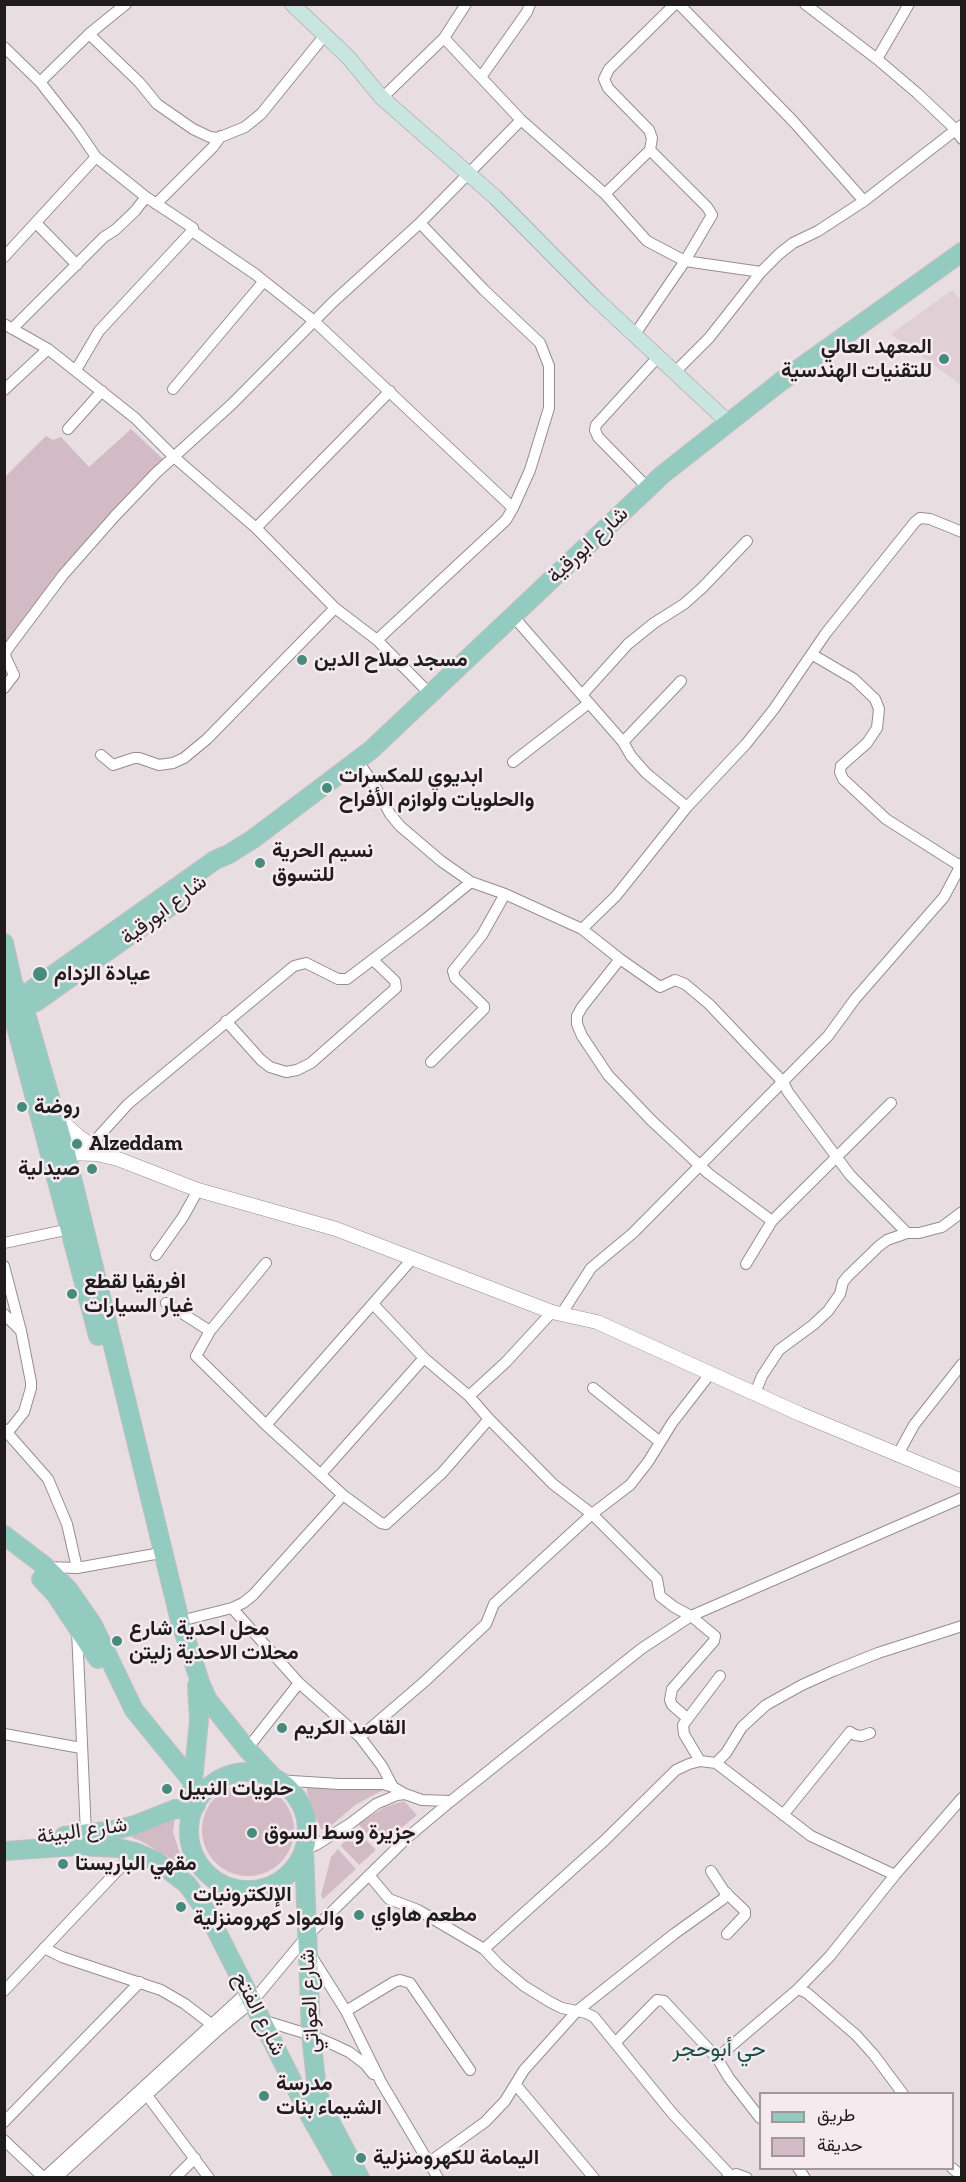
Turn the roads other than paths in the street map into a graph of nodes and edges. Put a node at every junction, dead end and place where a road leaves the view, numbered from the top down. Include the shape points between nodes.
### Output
1 (126, 4) edge
2 (465, 4) edge
3 (530, 4) edge
4 (677, 4) edge
5 (805, 4) edge
6 (909, 4) edge
7 (297, 6) edge
8 (89, 34) junction
9 (325, 35) junction
10 (444, 38) junction
11 (4, 47) edge
12 (877, 59) junction
13 (481, 77) junction
14 (40, 82) junction
15 (382, 98) junction
16 (521, 120) junction
17 (959, 131) edge
18 (221, 136) junction
19 (650, 150) junction
20 (96, 157) junction
21 (469, 173) junction
22 (604, 194) junction
23 (146, 197) junction
24 (864, 201) junction
25 (156, 204) junction
26 (36, 223) junction
27 (420, 223) junction
28 (192, 231) junction
29 (962, 252) edge
30 (4, 257) edge
31 (684, 261) junction
32 (77, 265) junction
33 (761, 272) junction
34 (264, 281) junction
35 (314, 321) junction
36 (8, 327) edge
37 (635, 334) junction
38 (48, 349) junction
39 (658, 357) junction
40 (76, 370) junction
41 (675, 372) junction
42 (173, 389) dead end
43 (4, 390) edge
44 (102, 392) junction
45 (390, 392) junction
46 (729, 423) junction
47 (68, 429) dead end
48 (174, 457) junction
49 (648, 488) junction
50 (513, 508) junction
51 (256, 528) junction
52 (962, 532) edge
53 (747, 541) dead end
54 (335, 608) junction
55 (513, 616) junction
56 (377, 640) junction
57 (813, 655) junction
58 (681, 681) dead end
59 (4, 688) edge
60 (430, 694) junction
61 (585, 699) junction
62 (623, 742) junction
63 (101, 755) dead end
64 (357, 760) junction
65 (513, 762) dead end
66 (687, 807) junction
67 (961, 866) edge
68 (471, 882) junction
69 (505, 894) junction
70 (582, 929) junction
71 (4, 943) edge
72 (620, 959) junction
73 (373, 960) junction
74 (4, 984) edge
75 (13, 1010) edge
76 (226, 1021) junction
77 (431, 1062) dead end
78 (783, 1082) junction
79 (891, 1103) dead end
80 (56, 1116) junction
81 (90, 1146) junction
82 (58, 1154) junction
83 (108, 1156) junction
84 (836, 1156) junction
85 (702, 1166) junction
86 (198, 1190) junction
87 (962, 1212) edge
88 (772, 1221) junction
89 (70, 1229) junction
90 (908, 1233) junction
91 (4, 1243) edge
92 (156, 1255) dead end
93 (413, 1258) junction
94 (266, 1263) dead end
95 (746, 1264) dead end
96 (4, 1266) edge
97 (166, 1303) dead end
98 (373, 1304) junction
99 (557, 1313) junction
100 (4, 1314) edge
101 (21, 1331) junction
102 (210, 1331) junction
103 (424, 1358) junction
104 (962, 1364) edge
105 (710, 1374) junction
106 (593, 1388) dead end
107 (755, 1393) junction
108 (469, 1396) junction
109 (489, 1419) junction
110 (266, 1425) junction
111 (6, 1430) edge
112 (660, 1442) junction
113 (897, 1456) junction
114 (321, 1474) junction
115 (962, 1480) edge
116 (343, 1495) junction
117 (962, 1498) edge
118 (592, 1514) junction
119 (4, 1535) edge
120 (4, 1550) edge
121 (155, 1554) junction
122 (46, 1567) junction
123 (77, 1568) junction
124 (232, 1608) junction
125 (691, 1616) junction
126 (180, 1621) junction
127 (76, 1625) junction
128 (962, 1626) edge
129 (720, 1676) dead end
130 (299, 1683) junction
131 (687, 1718) junction
132 (870, 1732) dead end
133 (4, 1734) edge
134 (360, 1737) junction
135 (81, 1748) junction
136 (247, 1749) junction
137 (700, 1761) junction
138 (716, 1763) junction
139 (276, 1780) junction
140 (393, 1787) junction
141 (405, 1794) junction
142 (962, 1798) edge
143 (195, 1800) junction
144 (451, 1801) junction
145 (783, 1815) junction
146 (86, 1834) junction
147 (4, 1841) edge
148 (304, 1850) junction
149 (4, 1851) edge
150 (135, 1852) junction
151 (711, 1871) dead end
152 (206, 1874) junction
153 (369, 1875) junction
154 (896, 1875) junction
155 (178, 1876) junction
156 (727, 1893) junction
157 (208, 1914) junction
158 (728, 1934) dead end
159 (307, 1944) junction
160 (44, 1948) junction
161 (484, 1949) junction
162 (140, 1982) junction
163 (798, 1989) junction
164 (4, 1991) edge
165 (250, 1997) junction
166 (577, 2011) junction
167 (346, 2012) junction
168 (262, 2020) junction
169 (211, 2024) junction
170 (311, 2035) junction
171 (615, 2043) junction
172 (717, 2058) junction
173 (470, 2070) dead end
174 (381, 2082) junction
175 (516, 2085) junction
176 (144, 2091) junction
177 (902, 2092) edge
178 (759, 2117) edge
179 (4, 2122) edge
180 (4, 2140) edge
181 (195, 2158) junction
182 (428, 2163) junction
183 (729, 2176) edge
184 (44, 2178) edge
185 (56, 2178) edge
186 (175, 2178) edge
187 (209, 2178) edge
188 (345, 2178) edge
189 (360, 2178) edge
190 (438, 2178) edge
191 (594, 2178) edge
192 (747, 2178) edge

1 - 8 street
2 - 10 street
3 - 13 street
4 - 19 street via 604,78 608,88 649,130
4 - 24 street via 793,121
5 - 12 street
6 - 12 street
7 - 9 main road
8 - 14 street
8 - 18 street via 157,104 202,134
9 - 15 main road
9 - 18 street via 261,114 245,127
10 - 13 street
10 - 15 street
11 - 14 street
12 - 17 street
13 - 16 street
14 - 20 street
15 - 21 main road
16 - 21 street
16 - 22 street
17 - 24 street
18 - 25 street
19 - 22 street
19 - 31 street via 712,215
20 - 23 street
20 - 26 street
21 - 27 street
21 - 37 main road
22 - 31 street via 647,241
23 - 25 street
23 - 32 street
24 - 33 street via 793,243
25 - 28 street
26 - 30 street
26 - 32 street
27 - 35 street
27 - 50 street via 540,343 549,366 549,408 530,470
28 - 34 street
28 - 40 street via 99,331
29 - 46 main road, شارع ابورقية
31 - 33 street
31 - 37 street
32 - 36 street
33 - 41 street via 709,338
34 - 35 street
34 - 42 street
35 - 45 street
35 - 48 street
36 - 38 street
37 - 39 main road
38 - 40 street
38 - 43 street
39 - 41 main road
39 - 49 street via 595,427 598,436
40 - 44 street
41 - 46 main road
44 - 47 street
44 - 48 street
45 - 50 street
45 - 51 street
46 - 49 main road, شارع ابورقية
48 - 51 street
48 - 59 street via 63,575 6,651 14,675
49 - 55 main road, شارع ابورقية
50 - 56 street via 506,520
51 - 54 street
52 - 57 street via 930,519 915,522 826,633
53 - 61 street via 684,604 628,644
54 - 56 street
54 - 63 street via 184,758 159,765 134,758 113,765
55 - 60 main road, شارع ابورقية
55 - 61 street
56 - 60 street
57 - 66 street via 746,744
57 - 67 street via 854,679 875,699 879,709 877,728 841,766 843,778 886,819
58 - 62 street
60 - 64 main road, شارع ابورقية
61 - 62 street
61 - 65 street via 580,711
62 - 66 street via 646,772
64 - 68 street via 400,826
64 - 75 main road, شارع ابورقية via 229,854 221,868 145,926
66 - 70 street via 616,896
67 - 78 street via 944,897 828,1036
68 - 69 street
68 - 73 street
69 - 70 street
69 - 77 street via 482,935 453,970 455,978 484,1009
70 - 72 street
71 - 75 main road via 13,983
72 - 78 street via 660,987 675,980 685,984
72 - 85 street via 582,1007 577,1024 608,1075 651,1121
73 - 76 street via 342,980 306,963 294,966
73 - 76 street via 395,981 396,988 311,1063 297,1070 286,1072 270,1067
74 - 75 main road
75 - 80 main road
75 - 82 main road
76 - 81 street via 128,1104
78 - 84 street
78 - 85 street
79 - 84 street
80 - 81 street
80 - 82 main road
81 - 83 street
82 - 83 street
82 - 89 main road
82 - 126 main road
83 - 86 street
84 - 88 street
84 - 90 street
85 - 88 street
85 - 99 street via 591,1268
86 - 92 street
86 - 93 street via 336,1229
87 - 90 street via 942,1227
88 - 95 street
89 - 91 street
89 - 121 main road
90 - 107 street via 887,1240 848,1276 828,1311 779,1350
93 - 98 street
93 - 99 street
94 - 102 street
96 - 101 street
97 - 102 street
98 - 103 street
98 - 110 street
99 - 105 street via 597,1322
99 - 108 street
100 - 101 street
101 - 111 street via 31,1388 24,1412
102 - 110 street via 197,1358
103 - 108 street
103 - 114 street
104 - 113 street via 914,1425
105 - 107 street
105 - 112 street
106 - 112 street
107 - 113 street
108 - 109 street
109 - 116 street via 442,1473 386,1524
109 - 118 street via 554,1484
110 - 114 street
111 - 123 street via 48,1479 67,1524
112 - 118 street via 630,1485
113 - 115 street
114 - 116 street
116 - 124 street via 253,1595
117 - 125 street
118 - 125 street via 657,1579 660,1596
118 - 134 street via 494,1604 486,1624 471,1639
119 - 122 main road
120 - 127 main road via 36,1573
121 - 123 street
121 - 143 main road via 198,1694
122 - 123 street
122 - 143 main road via 93,1625 134,1710
124 - 126 street
124 - 130 street
125 - 131 street via 716,1638 672,1689 672,1705
125 - 144 street via 641,1649
126 - 136 main road via 208,1700
127 - 135 street
127 - 143 main road
128 - 138 street via 844,1667 772,1701 742,1727
129 - 131 street
130 - 134 street
130 - 136 street
131 - 137 street via 684,1734
132 - 145 street via 862,1736 850,1731
133 - 135 street
134 - 140 street
135 - 146 street
136 - 139 main road
137 - 138 street
137 - 161 street via 676,1770
138 - 145 street
139 - 140 street
139 - 143 main road via 261,1774 236,1774 213,1784
139 - 148 main road via 300,1802 306,1825
140 - 141 street
141 - 144 street via 430,1801
141 - 148 street via 376,1804 351,1824
142 - 154 street
143 - 146 main road, شارع البيئة via 135,1825
143 - 152 main road via 189,1834
144 - 153 street
145 - 154 street via 811,1836
146 - 147 main road, شارع البيئة
148 - 152 main road via 297,1865 270,1886 236,1889
148 - 159 main road, شارع العواتي
149 - 150 main road, شارع البيئة via 78,1846
150 - 155 main road, شارع البيئة
150 - 160 street
151 - 156 street
152 - 155 main road
152 - 157 main road
153 - 159 street
153 - 161 street via 389,1899 418,1910
154 - 163 street
155 - 157 main road, شارع البيئة
156 - 158 street via 746,1911
156 - 166 street
157 - 165 main road, شارع الفتح
159 - 165 street
159 - 167 street
159 - 170 main road, شارع العواتي
160 - 162 street
160 - 164 street
161 - 166 street via 524,1986 562,2008
162 - 169 street via 185,2004
162 - 179 street
163 - 172 street
163 - 177 street via 856,2036
165 - 168 main road, شارع الفتح
165 - 169 street
165 - 176 street via 216,2032
166 - 171 street via 594,2018
166 - 175 street via 524,2070
167 - 173 street via 394,1982 410,1983
167 - 174 street
168 - 170 street
168 - 188 main road, شارع الفتح
169 - 176 street
170 - 174 street via 349,2052
170 - 189 main road, شارع العواتي via 322,2106
171 - 172 street via 657,2000 664,2001
171 - 183 street
172 - 178 street
174 - 182 street
175 - 182 street via 485,2122
175 - 191 street
176 - 181 street
176 - 184 street
176 - 185 street
180 - 184 street
181 - 186 street
181 - 187 street
182 - 190 street
183 - 192 street

